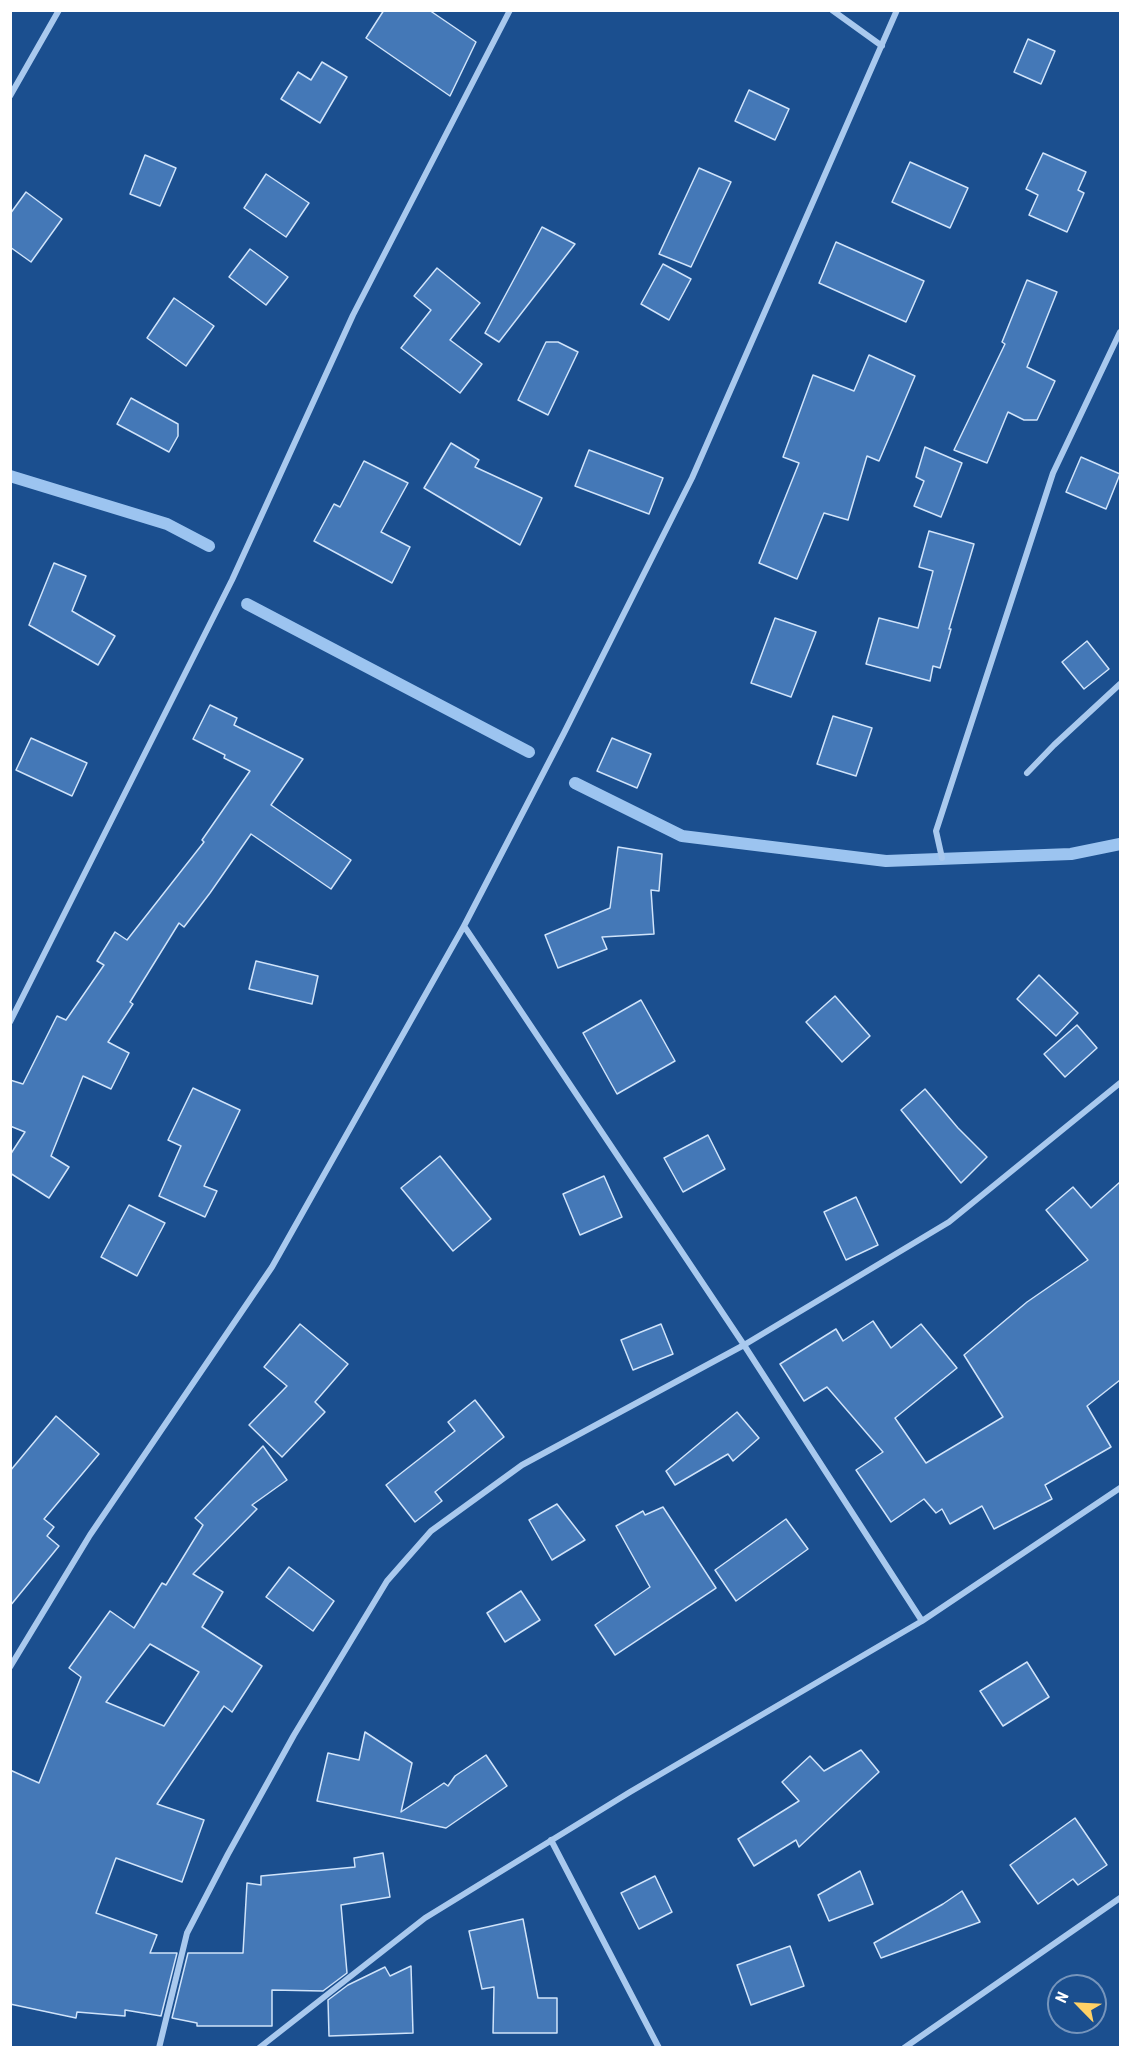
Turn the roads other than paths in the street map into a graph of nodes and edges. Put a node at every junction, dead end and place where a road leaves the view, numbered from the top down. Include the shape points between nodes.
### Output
1 (59, 10) edge
2 (510, 10) edge
3 (832, 10) edge
4 (897, 10) edge
5 (882, 46) junction
6 (10, 96) edge
7 (1120, 332) edge
8 (1120, 684) edge
9 (1027, 773) dead end
10 (942, 858) dead end
11 (464, 926) junction
12 (10, 1022) edge
13 (1120, 1083) edge
14 (744, 1345) junction
15 (1120, 1488) edge
16 (922, 1621) junction
17 (10, 1667) edge
18 (550, 1840) junction
19 (1120, 1898) edge
20 (159, 2048) edge
21 (259, 2048) edge
22 (658, 2048) edge
23 (904, 2048) edge

1 - 6 street
2 - 12 street via 353,315 232,580
3 - 5 street
4 - 5 street
5 - 11 street via 692,478
7 - 10 street via 1053,473 936,831
8 - 9 street
11 - 14 street
11 - 17 street via 273,1266 90,1535
13 - 14 street via 949,1222
14 - 16 street
14 - 20 street via 522,1465 431,1531 387,1581 294,1734 187,1933
15 - 16 street
16 - 18 street
18 - 21 street via 425,1918
18 - 22 street
19 - 23 street

